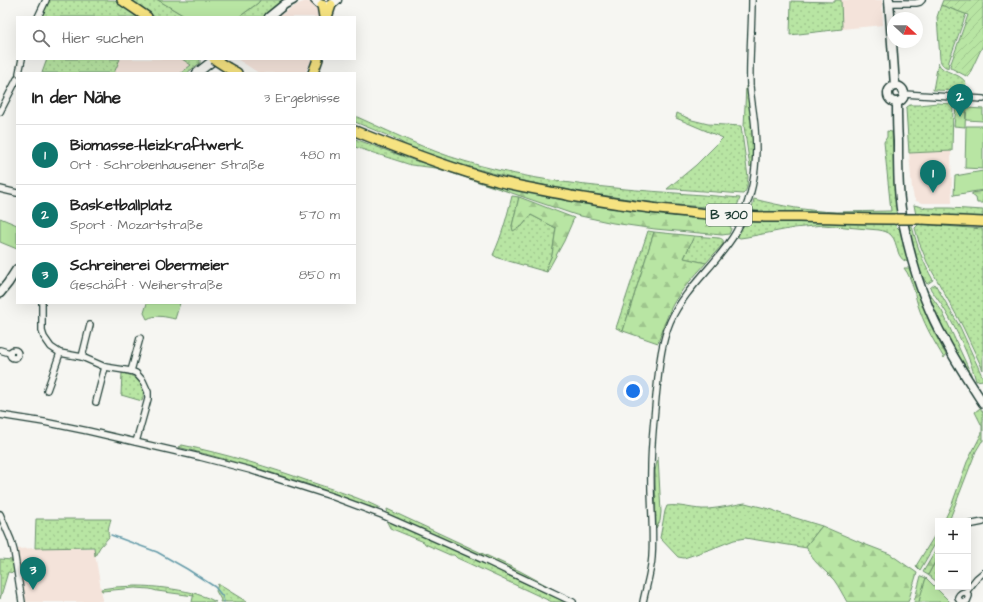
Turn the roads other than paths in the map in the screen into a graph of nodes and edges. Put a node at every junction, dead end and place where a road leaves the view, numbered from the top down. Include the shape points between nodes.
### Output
1 (46, 0) edge
2 (122, 0) edge
3 (293, 0) edge
4 (752, 0) edge
5 (922, 0) edge
6 (889, 1) edge
7 (326, 3) edge
8 (38, 16) edge
9 (146, 16) edge
10 (270, 16) edge
11 (325, 16) edge
12 (22, 60) edge
13 (213, 60) edge
14 (216, 60) edge
15 (318, 60) edge
16 (19, 72) edge
17 (198, 72) edge
18 (235, 72) edge
19 (313, 72) edge
20 (16, 81) edge
21 (895, 86) junction
22 (904, 94) junction
23 (983, 99) edge
24 (897, 102) junction
25 (0, 112) edge
26 (356, 131) edge
27 (0, 189) edge
28 (16, 192) edge
29 (983, 222) edge
30 (16, 273) edge
31 (0, 293) edge
32 (42, 304) edge
33 (90, 325) dead end
34 (140, 338) dead end
35 (0, 350) edge
36 (10, 353) dead end
37 (60, 353) junction
38 (82, 357) junction
39 (105, 367) junction
40 (131, 371) junction
41 (47, 390) dead end
42 (96, 402) dead end
43 (983, 403) edge
44 (0, 415) edge
45 (136, 442) junction
46 (0, 514) edge
47 (983, 522) edge
48 (971, 524) edge
49 (983, 573) edge
50 (960, 601) edge
51 (22, 602) edge
52 (573, 602) edge
53 (643, 602) edge

1 - 8 street
2 - 9 highway
3 - 10 main road
4 - 53 street, bridge via 750,89 756,153 753,183 746,211 736,232 676,309 664,339 651,452 652,558
5 - 6 street via 916,3
6 - 21 main road
7 - 11 highway
12 - 16 street
13 - 17 main road
14 - 18 highway, bridge
15 - 19 highway
20 - 25 street
21 - 22 main road via 902,88
21 - 24 main road via 890,89 888,95 891,100
22 - 23 street
22 - 24 main road
24 - 43 main road via 900,195 910,251 932,316 958,365
26 - 29 highway, B 300, bridge via 438,163 497,180 598,201 740,216
27 - 28 street
30 - 31 main road
32 - 37 street via 44,337 51,348
33 - 38 street
34 - 40 street
35 - 36 street
37 - 38 street
37 - 41 street
38 - 39 street
39 - 40 street
39 - 42 street
40 - 45 street via 140,377 148,392
44 - 45 street via 81,429
45 - 52 street via 250,470 331,496 382,515
46 - 51 street via 14,551
47 - 48 street
49 - 50 street via 966,592 960,594

